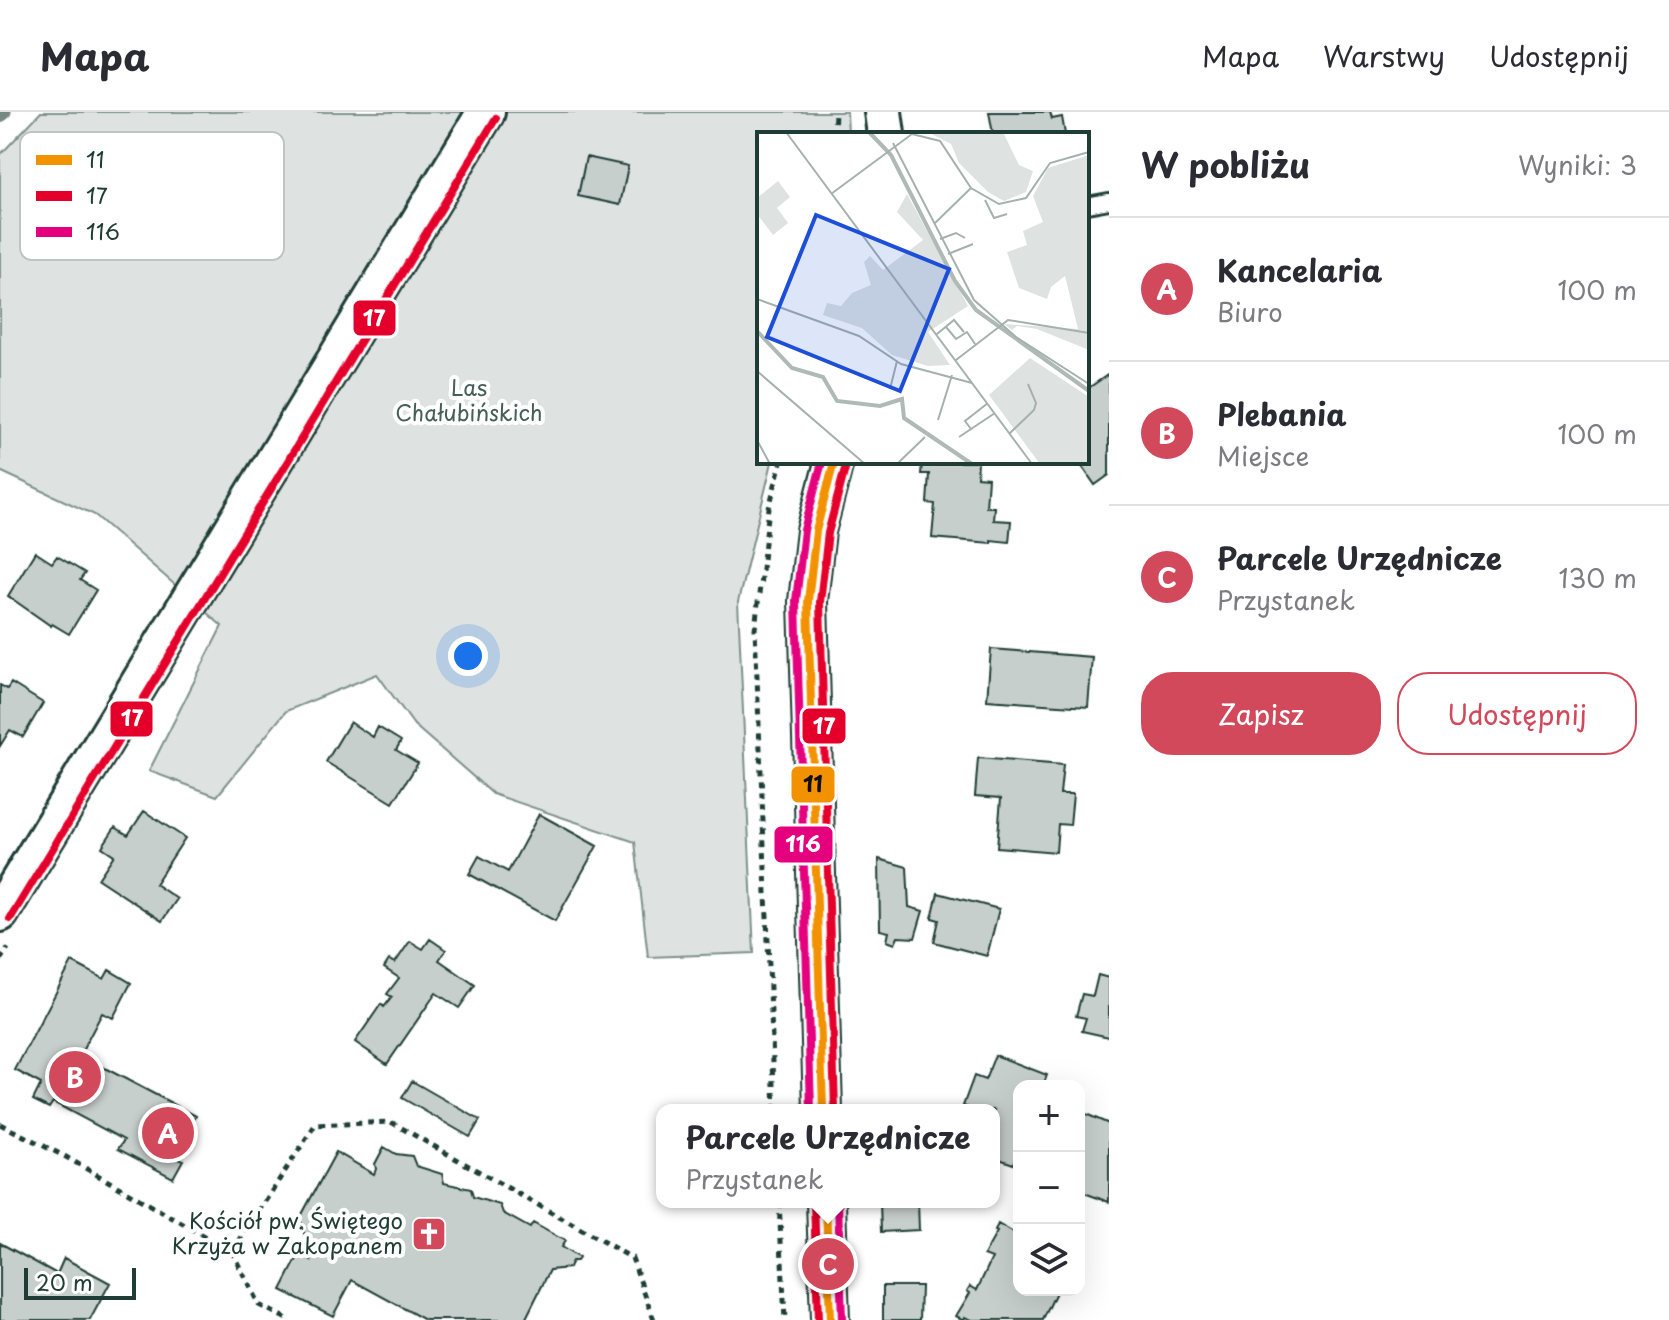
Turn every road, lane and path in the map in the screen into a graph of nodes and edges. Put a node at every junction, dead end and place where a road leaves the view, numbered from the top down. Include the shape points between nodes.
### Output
1 (486, 112) edge
2 (835, 112) edge
3 (883, 112) edge
4 (834, 132) edge
5 (886, 132) edge
6 (1109, 201) edge
7 (1089, 205) edge
8 (780, 464) edge
9 (833, 464) edge
10 (0, 913) edge
11 (775, 1104) edge
12 (823, 1104) edge
13 (0, 1124) edge
14 (779, 1208) edge
15 (826, 1208) edge
16 (232, 1252) junction
17 (289, 1320) edge
18 (654, 1320) edge
19 (785, 1320) edge
20 (830, 1320) edge

1 - 10 street
2 - 4 path
3 - 5 street
6 - 7 lane
8 - 11 path via 769,508 755,629
9 - 12 street via 816,531 808,601
13 - 16 path
14 - 19 path
15 - 20 street
16 - 17 path via 259,1305
16 - 18 path via 315,1125 391,1122 632,1258

